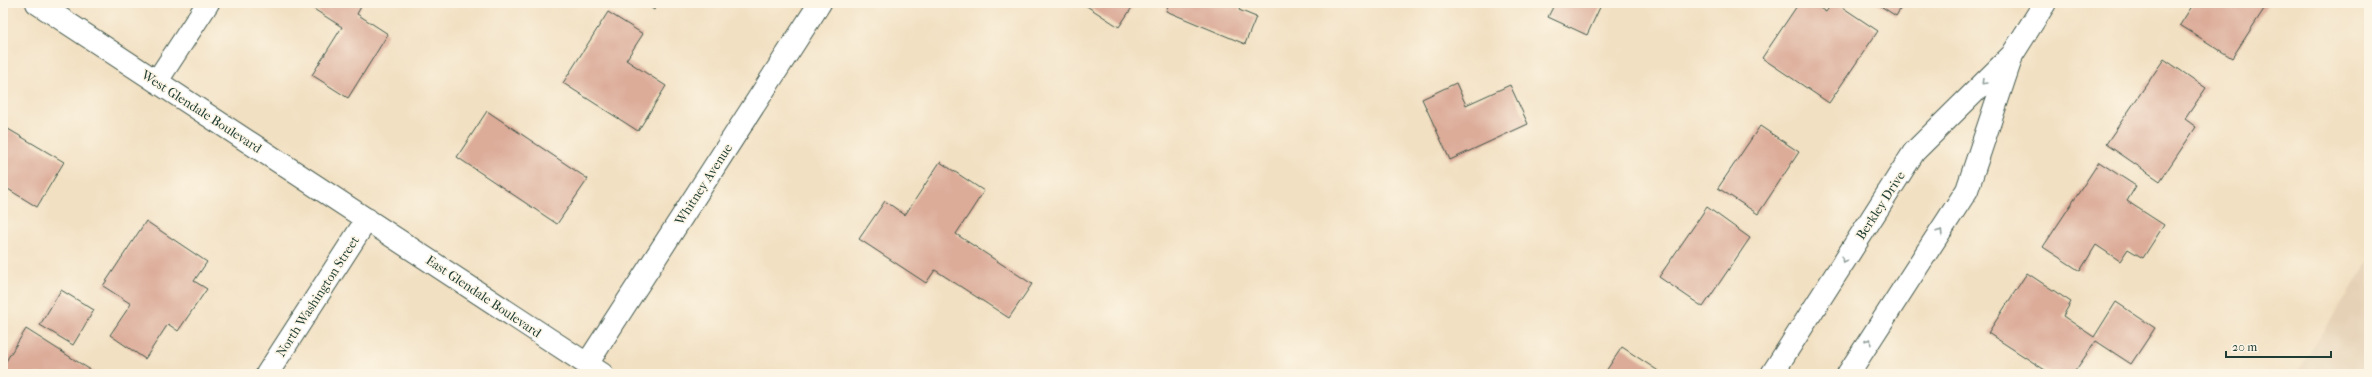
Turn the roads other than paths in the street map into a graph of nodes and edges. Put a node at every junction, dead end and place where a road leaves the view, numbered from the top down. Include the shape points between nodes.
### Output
1 (37, 3) edge
2 (208, 3) edge
3 (820, 3) edge
4 (2045, 3) edge
5 (2012, 54) junction
6 (157, 82) junction
7 (367, 218) junction
8 (594, 369) edge
9 (267, 374) edge
10 (1772, 374) edge
11 (1848, 374) edge

1 - 6 street, West Glendale Boulevard
2 - 6 street
3 - 8 street, Whitney Avenue
4 - 5 street, Berkley Drive
5 -> 10 street, Berkley Drive via 1914,152
11 -> 5 street, Berkley Drive via 1967,190
6 - 7 street, West Glendale Boulevard
7 - 8 street, East Glendale Boulevard
7 - 9 street, North Washington Street

